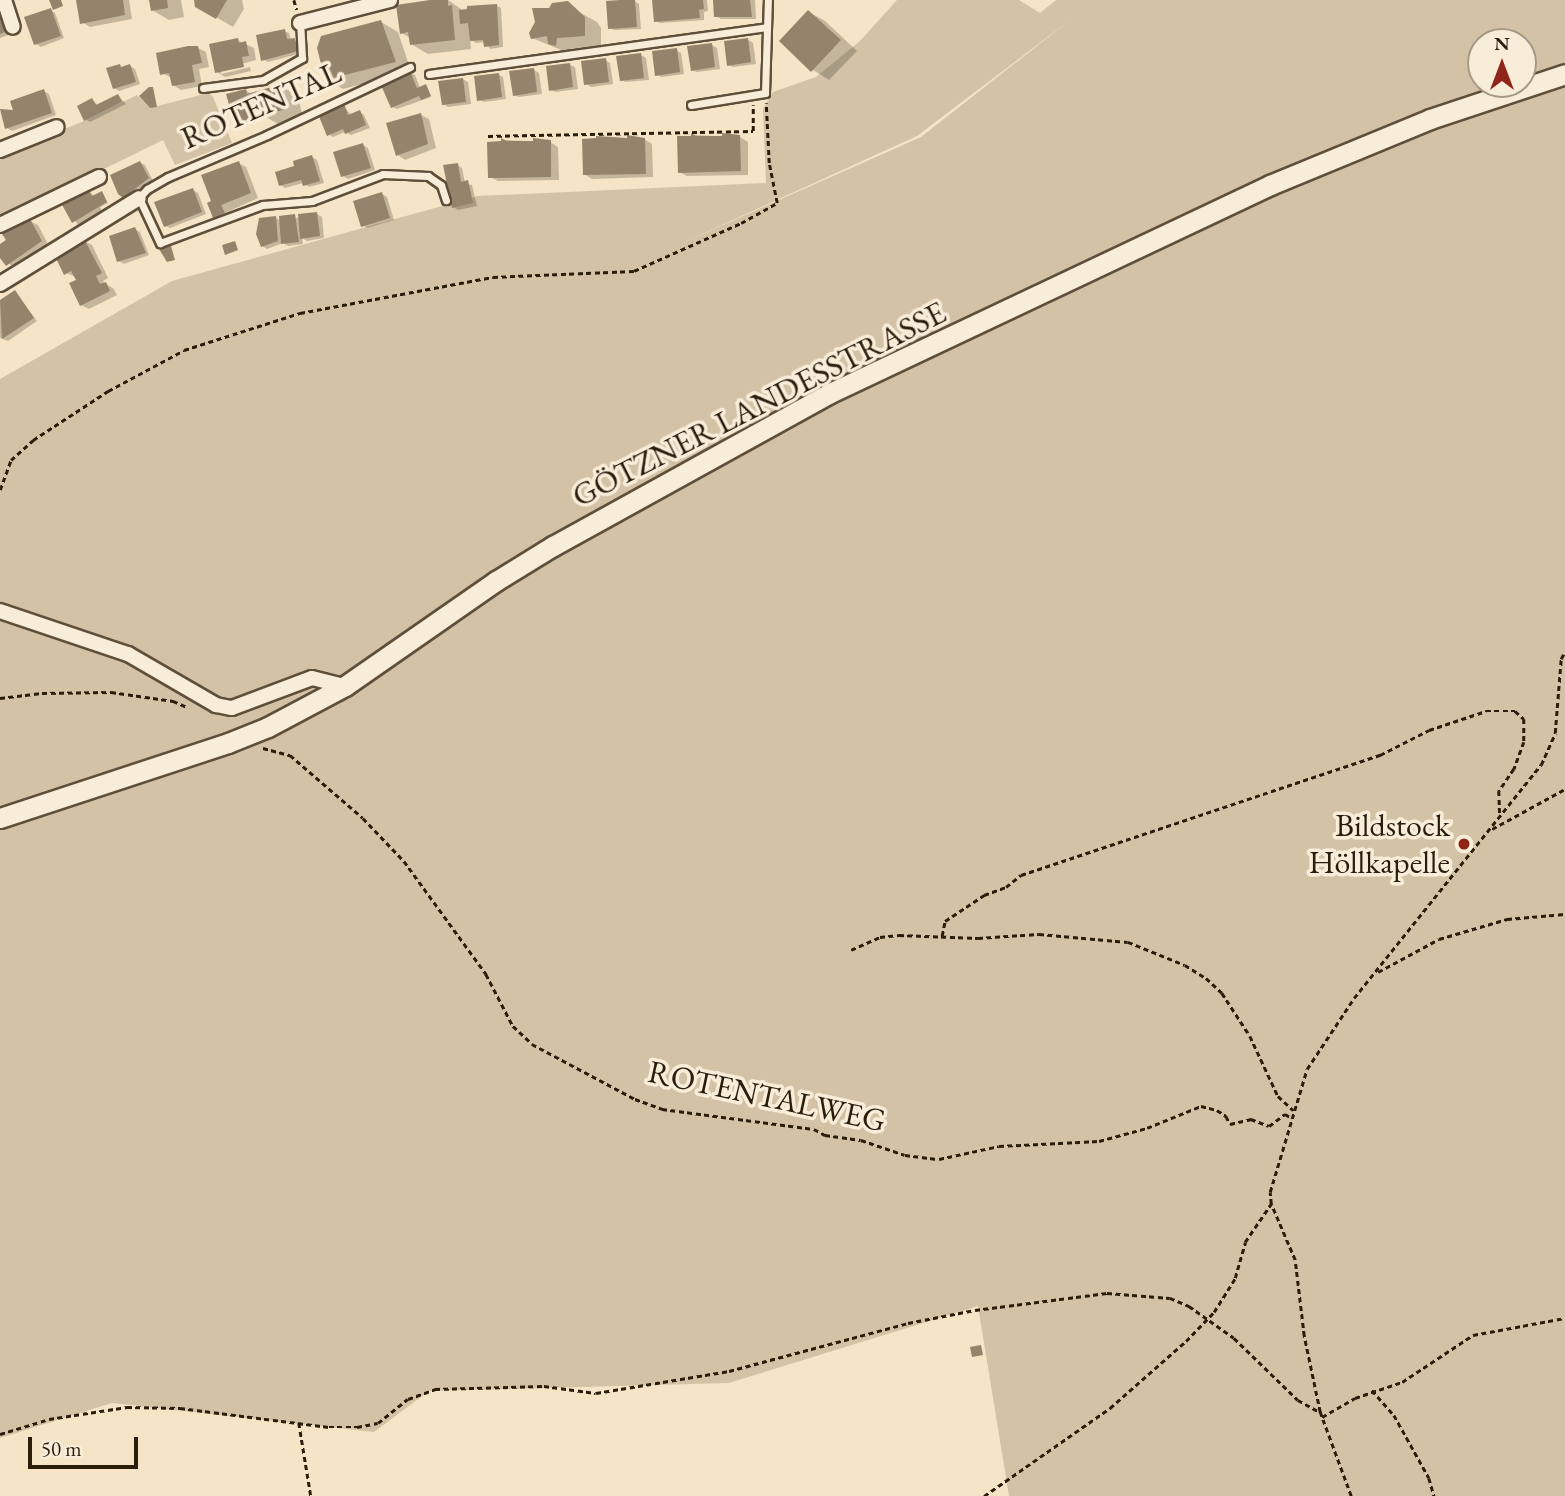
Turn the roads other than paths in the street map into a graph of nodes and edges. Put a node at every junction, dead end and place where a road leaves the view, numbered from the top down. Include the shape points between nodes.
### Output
1 (4, 0) edge
2 (390, 0) edge
3 (768, 0) edge
4 (372, 1) edge
5 (300, 23) joint
6 (13, 27) dead end
7 (767, 27) junction
8 (410, 68) dead end
9 (429, 74) dead end
10 (1565, 74) edge
11 (203, 88) dead end
12 (691, 105) dead end
13 (57, 127) dead end
14 (0, 150) edge
15 (99, 177) dead end
16 (139, 198) junction
17 (446, 200) dead end
18 (0, 225) edge
19 (0, 284) edge
20 (0, 611) edge
21 (345, 686) junction
22 (0, 818) edge

1 - 6 street
2 - 4 street
3 - 7 lane
4 - 5 street
5 - 11 lane via 302,58 263,80
7 - 9 lane
7 - 12 lane via 765,93
8 - 16 lane, ROTENTAL via 168,177
10 - 21 main road, GÖTZNER LANDESSTRASSE via 1430,119 1270,185 830,393 523,564
13 - 14 street
15 - 18 street
16 - 17 lane via 160,243 263,205 312,201 383,174 428,176 440,185
16 - 19 street, ROTENTAL
20 - 21 street via 128,654 216,705 232,708 312,678
21 - 22 main road, GÖTZNER LANDESSTRASSE via 229,743

